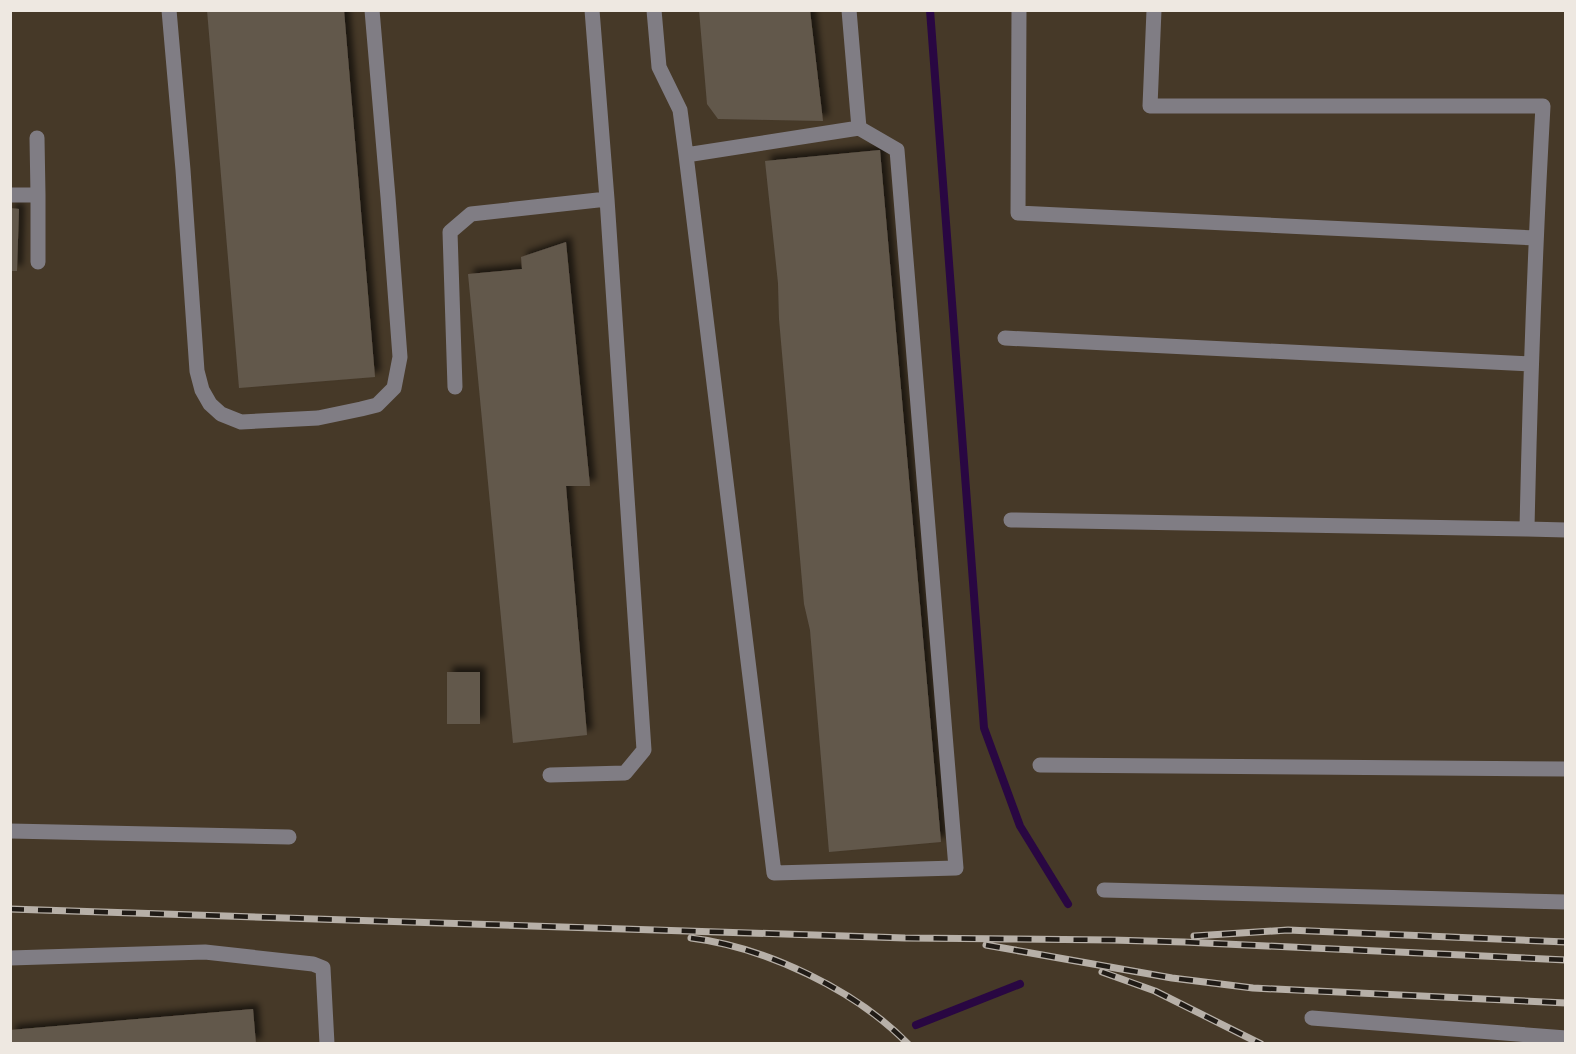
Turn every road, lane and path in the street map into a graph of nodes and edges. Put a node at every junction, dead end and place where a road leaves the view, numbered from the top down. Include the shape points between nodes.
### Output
1 (169, 10) edge
2 (372, 10) edge
3 (592, 10) edge
4 (654, 10) edge
5 (849, 10) edge
6 (1019, 10) edge
7 (1154, 10) edge
8 (859, 128) junction
9 (37, 138) dead end
10 (686, 155) junction
11 (10, 195) edge
12 (38, 195) junction
13 (607, 198) junction
14 (1536, 238) junction
15 (38, 262) dead end
16 (1005, 338) dead end
17 (1531, 363) junction
18 (455, 387) dead end
19 (1011, 520) dead end
20 (1527, 529) junction
21 (1566, 530) edge
22 (1040, 765) dead end
23 (1566, 769) edge
24 (550, 775) dead end
25 (10, 831) edge
26 (289, 837) dead end
27 (1104, 890) dead end
28 (1566, 902) edge
29 (10, 958) edge
30 (1312, 1018) dead end
31 (1566, 1038) edge
32 (327, 1044) edge

1 - 2 lane via 197,371 210,404 221,414 241,422 318,418 361,409 377,405 394,388 400,357
3 - 13 lane
4 - 10 lane via 659,68 680,110
5 - 8 lane
6 - 14 lane via 1018,213
7 - 14 lane via 1150,106 1543,106
8 - 10 lane
8 - 10 lane via 897,150 956,868 774,873
9 - 12 lane
11 - 12 lane
12 - 15 lane
13 - 18 lane via 471,214 450,232
13 - 24 lane via 645,750 625,773
14 - 17 lane
16 - 17 lane
17 - 20 lane
19 - 20 lane
20 - 21 lane
22 - 23 lane
25 - 26 lane
27 - 28 lane
29 - 32 lane via 205,952 313,964 323,968
30 - 31 lane

